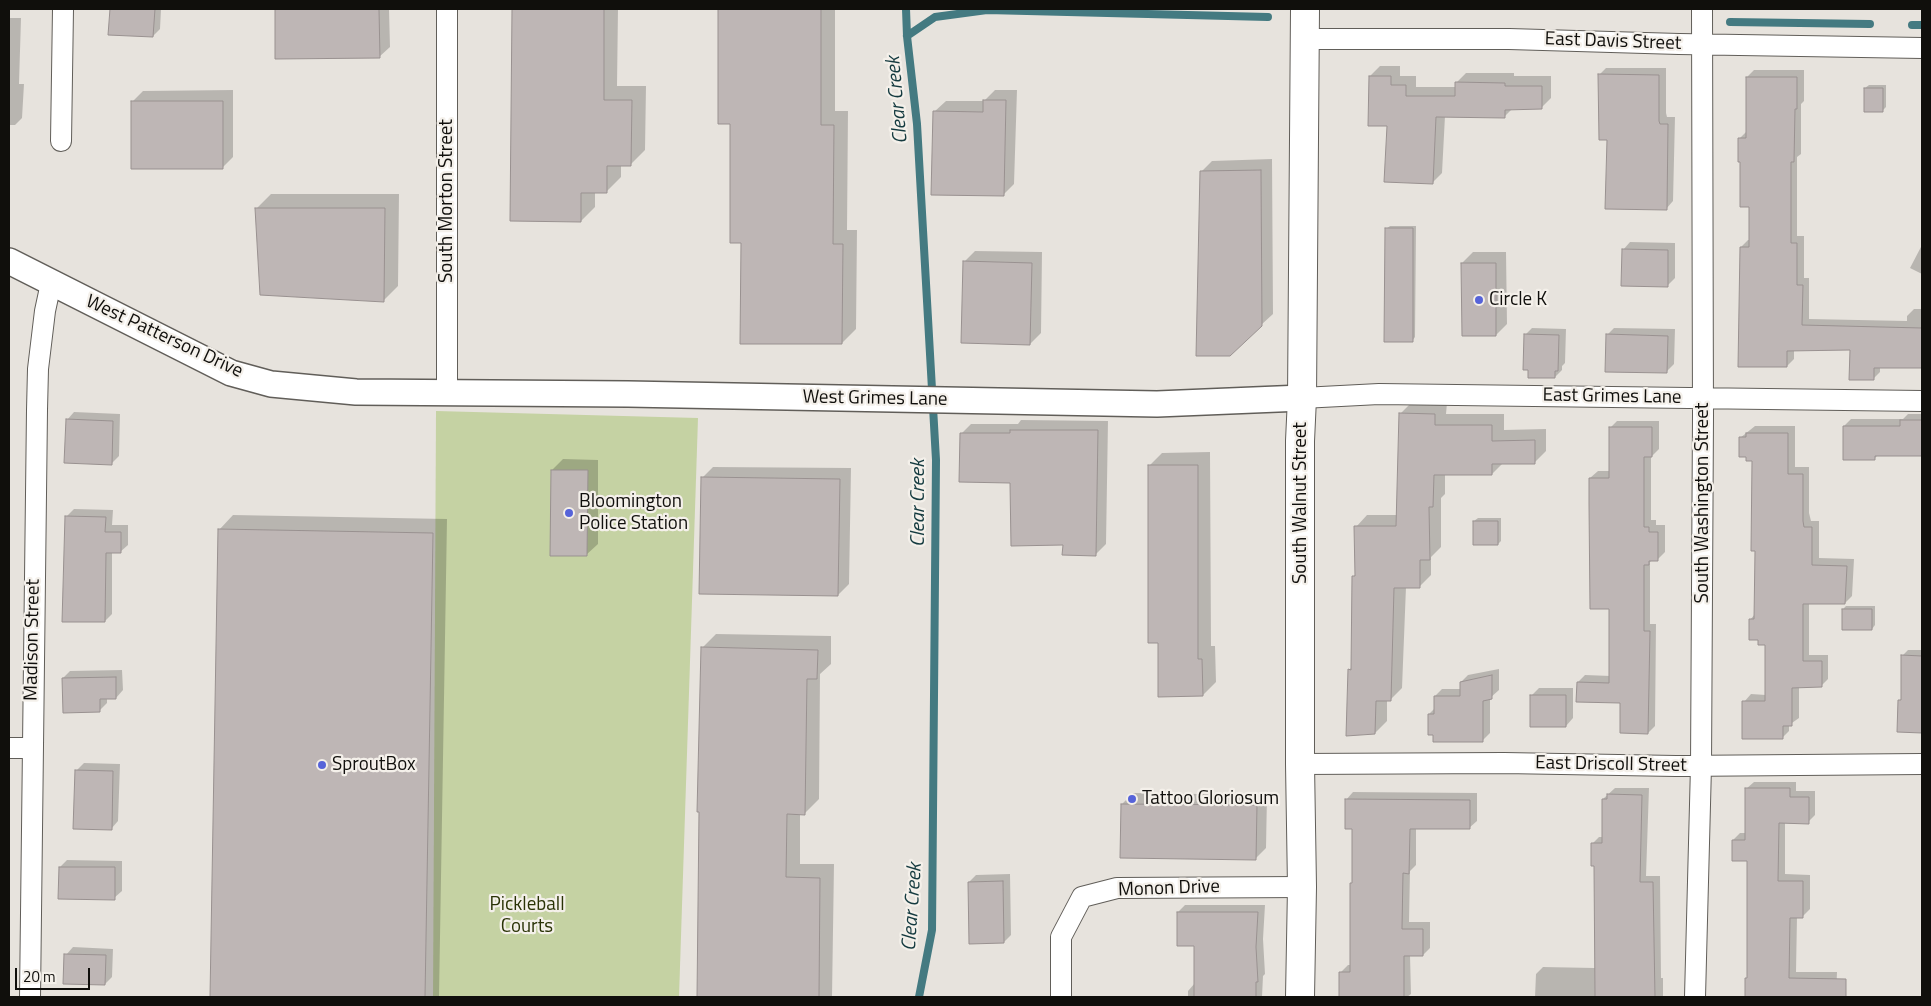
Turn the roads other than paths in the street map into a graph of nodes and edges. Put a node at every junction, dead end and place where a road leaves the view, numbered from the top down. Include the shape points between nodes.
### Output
1 (63, 9) edge
2 (447, 9) edge
3 (1305, 9) edge
4 (1702, 9) edge
5 (1304, 39) junction
6 (1702, 44) junction
7 (1922, 48) edge
8 (61, 141) dead end
9 (9, 261) edge
10 (51, 283) junction
11 (447, 393) junction
12 (1302, 398) junction
13 (1704, 399) junction
14 (1922, 401) edge
15 (9, 748) edge
16 (32, 748) junction
17 (1300, 764) junction
18 (1922, 764) edge
19 (1701, 766) junction
20 (1302, 887) junction
21 (30, 997) edge
22 (1061, 997) edge
23 (1300, 997) edge
24 (1695, 997) edge

1 - 8 street
2 - 11 street, South Morton Street
3 - 5 main road, South Walnut Street
4 - 6 street, South Washington Street
5 - 6 street, East Davis Street via 1509,38
5 - 12 main road, South Walnut Street
6 - 7 street, East Davis Street
6 - 13 street, South Washington Street
9 - 10 street, West Patterson Drive
10 - 11 street, West Patterson Drive via 231,373 271,384 356,392
10 - 16 street, Madison Street via 38,368
11 - 12 street, West Grimes Lane via 1156,404
12 - 13 street, East Grimes Lane via 1379,394
12 - 17 main road, South Walnut Street
13 - 14 street, East Grimes Lane
13 - 19 street, South Washington Street
15 - 16 street
16 - 21 street, Madison Street
17 - 19 street, East Driscoll Street
17 - 20 main road, South Walnut Street
18 - 19 street, East Driscoll Street
19 - 24 street, South Washington Street
20 - 22 street, Monon Drive via 1117,888 1082,897 1061,937
20 - 23 main road, South Walnut Street

